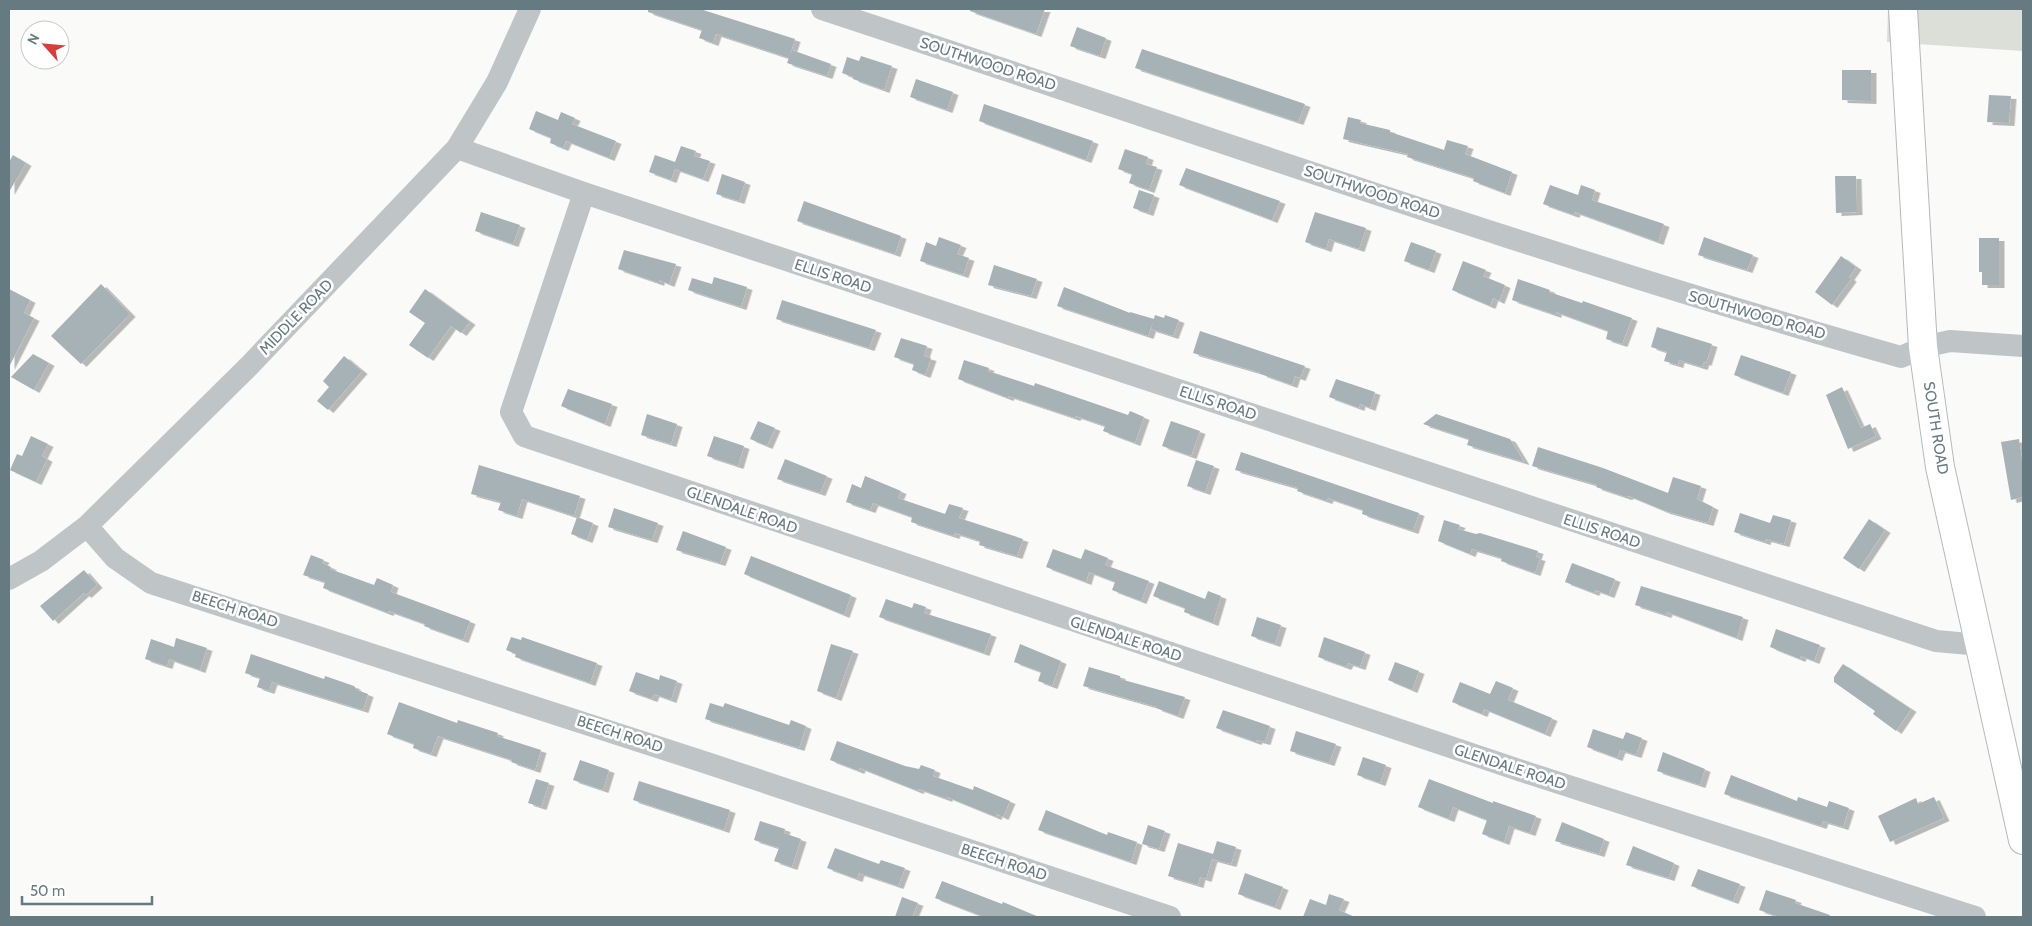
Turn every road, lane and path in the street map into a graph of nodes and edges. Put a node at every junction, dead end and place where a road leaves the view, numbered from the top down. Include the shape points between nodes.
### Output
1 (530, 9) edge
2 (822, 9) edge
3 (1903, 9) edge
4 (457, 148) junction
5 (584, 193) junction
6 (2023, 346) edge
7 (1923, 347) junction
8 (87, 526) junction
9 (9, 579) edge
10 (1981, 645) junction
11 (2023, 840) edge
12 (1170, 917) edge
13 (1975, 917) edge

1 - 4 street, MIDDLE ROAD via 497,82
2 - 7 street, SOUTHWOOD ROAD via 1718,305 1901,357
3 - 7 main road, SOUTH ROAD
4 - 5 street, ELLIS ROAD
4 - 8 street, MIDDLE ROAD via 257,358
5 - 10 street, ELLIS ROAD via 1936,641
5 - 13 street, GLENDALE ROAD via 511,412 524,436 1516,769
6 - 7 street, SOUTHWOOD ROAD via 1950,341
7 - 10 main road, SOUTH ROAD via 1940,466
8 - 9 street, MIDDLE ROAD via 42,561
8 - 12 street, BEECH ROAD via 115,558 151,583 707,762
10 - 11 main road, SOUTH ROAD

